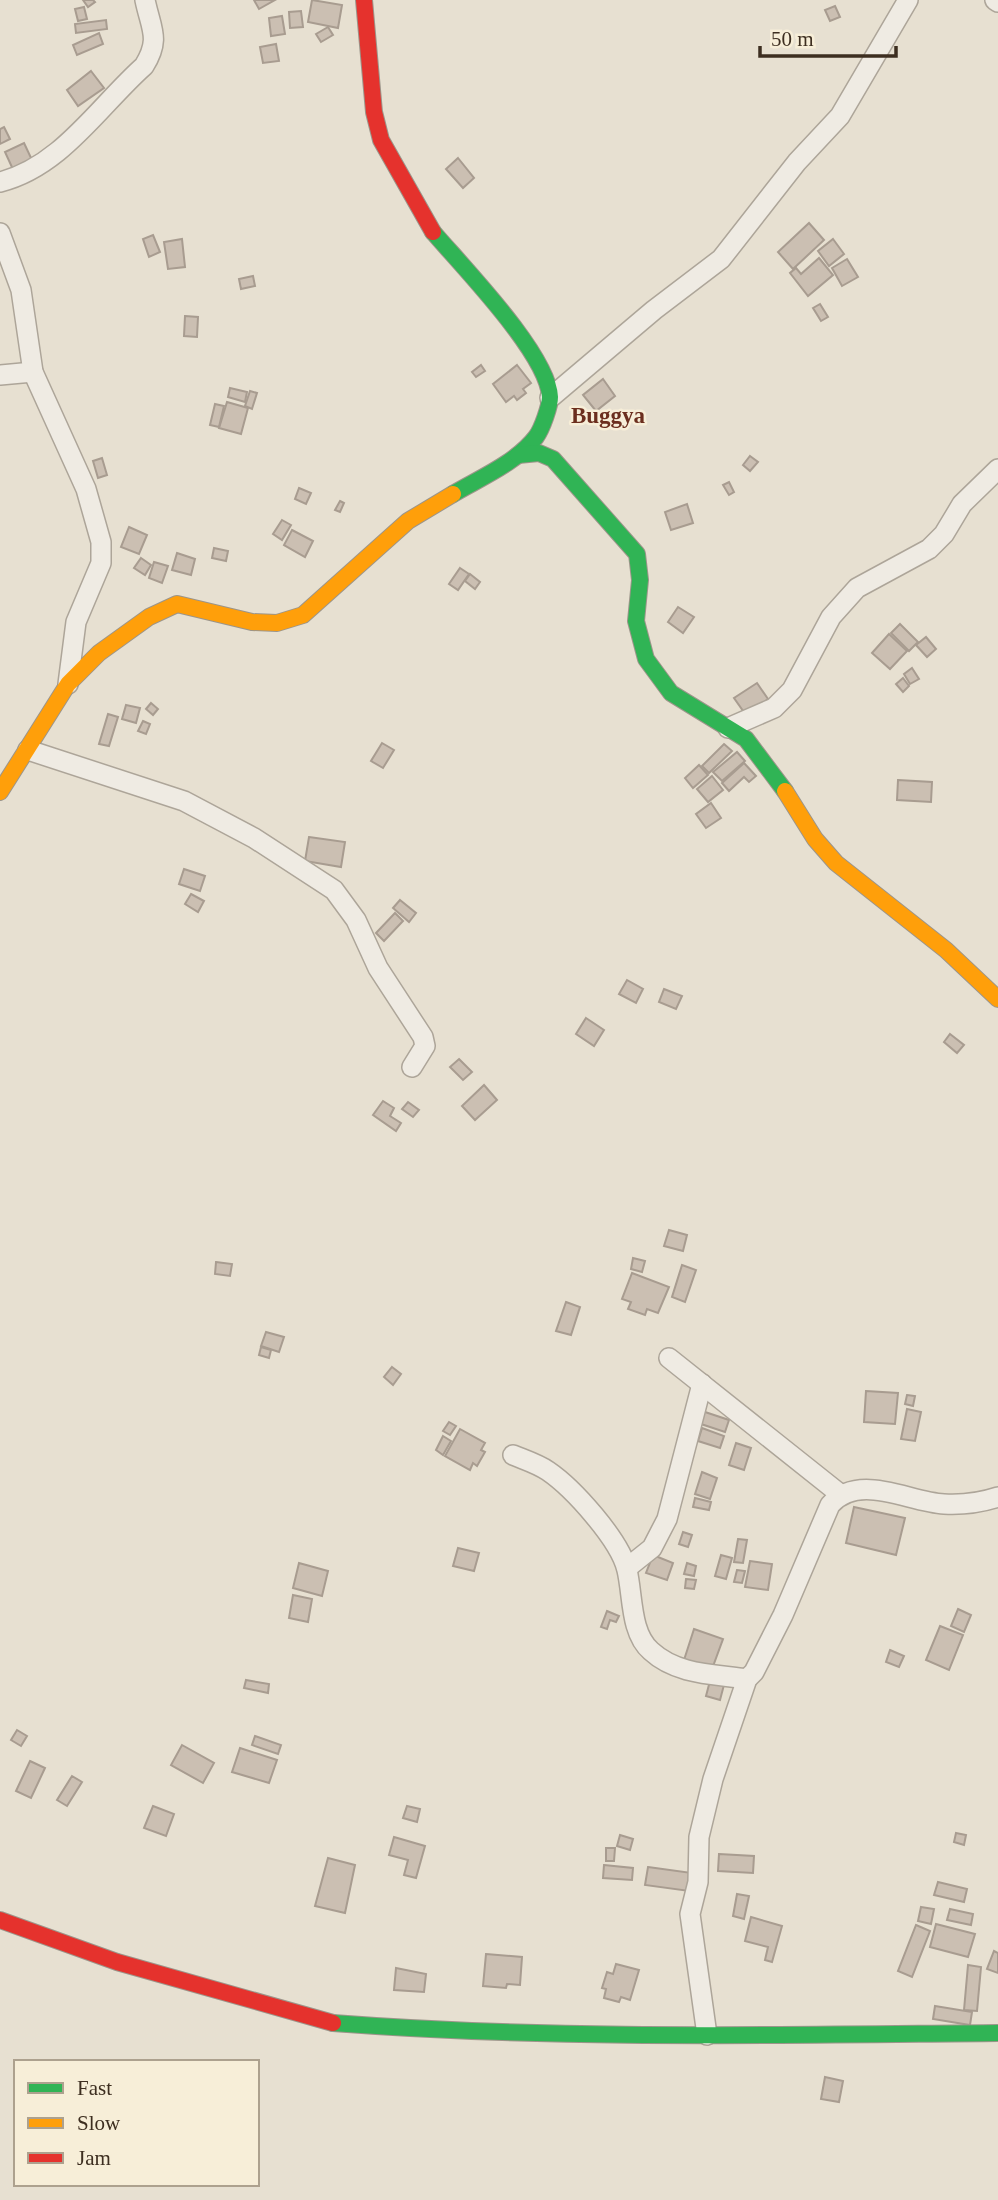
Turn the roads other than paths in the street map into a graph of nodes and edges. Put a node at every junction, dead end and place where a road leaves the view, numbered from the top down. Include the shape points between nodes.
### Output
1 (145, 0) edge
2 (364, 0) edge
3 (908, 0) edge
4 (0, 182) edge
5 (0, 233) edge
6 (33, 372) junction
7 (0, 376) edge
8 (550, 398) junction
9 (518, 454) junction
10 (998, 468) edge
11 (68, 684) junction
12 (728, 729) junction
13 (27, 750) junction
14 (0, 792) edge
15 (998, 999) edge
16 (412, 1067) dead end
17 (669, 1358) dead end
18 (702, 1384) junction
19 (513, 1455) dead end
20 (840, 1494) junction
21 (998, 1497) edge
22 (627, 1568) junction
23 (747, 1679) junction
24 (0, 1920) edge
25 (998, 2033) edge
26 (707, 2035) junction

1 - 4 street via 154,33 153,51 144,66 41,165
2 - 8 street via 374,112 381,140 433,232 510,323 537,363
3 - 8 street via 840,116 797,162 721,259
5 - 6 street via 22,290
6 - 7 street
6 - 11 street via 86,489 100,542 101,563 76,622
8 - 9 street via 538,435
9 - 11 street via 408,521 303,615 276,623 252,622 177,604 149,617 99,653
9 - 12 street via 539,453 553,459 637,554 636,621 646,659 671,692
10 - 12 street via 962,504 929,549 856,588 831,617 792,690 774,708
11 - 13 street
12 - 15 street via 746,738 836,863 946,950
13 - 14 street
13 - 16 street via 184,801 254,838 334,890 424,1037 425,1046
17 - 18 street
18 - 20 street
18 - 22 street via 667,1519 652,1548
19 - 22 street via 546,1469 569,1488 612,1541
20 - 21 street via 866,1489 943,1504 979,1504
20 - 23 street via 830,1505 783,1615
22 - 23 street via 631,1604 649,1650 684,1670
23 - 26 street via 710,1791 690,1914
24 - 26 street via 117,1962 325,2022
25 - 26 street

